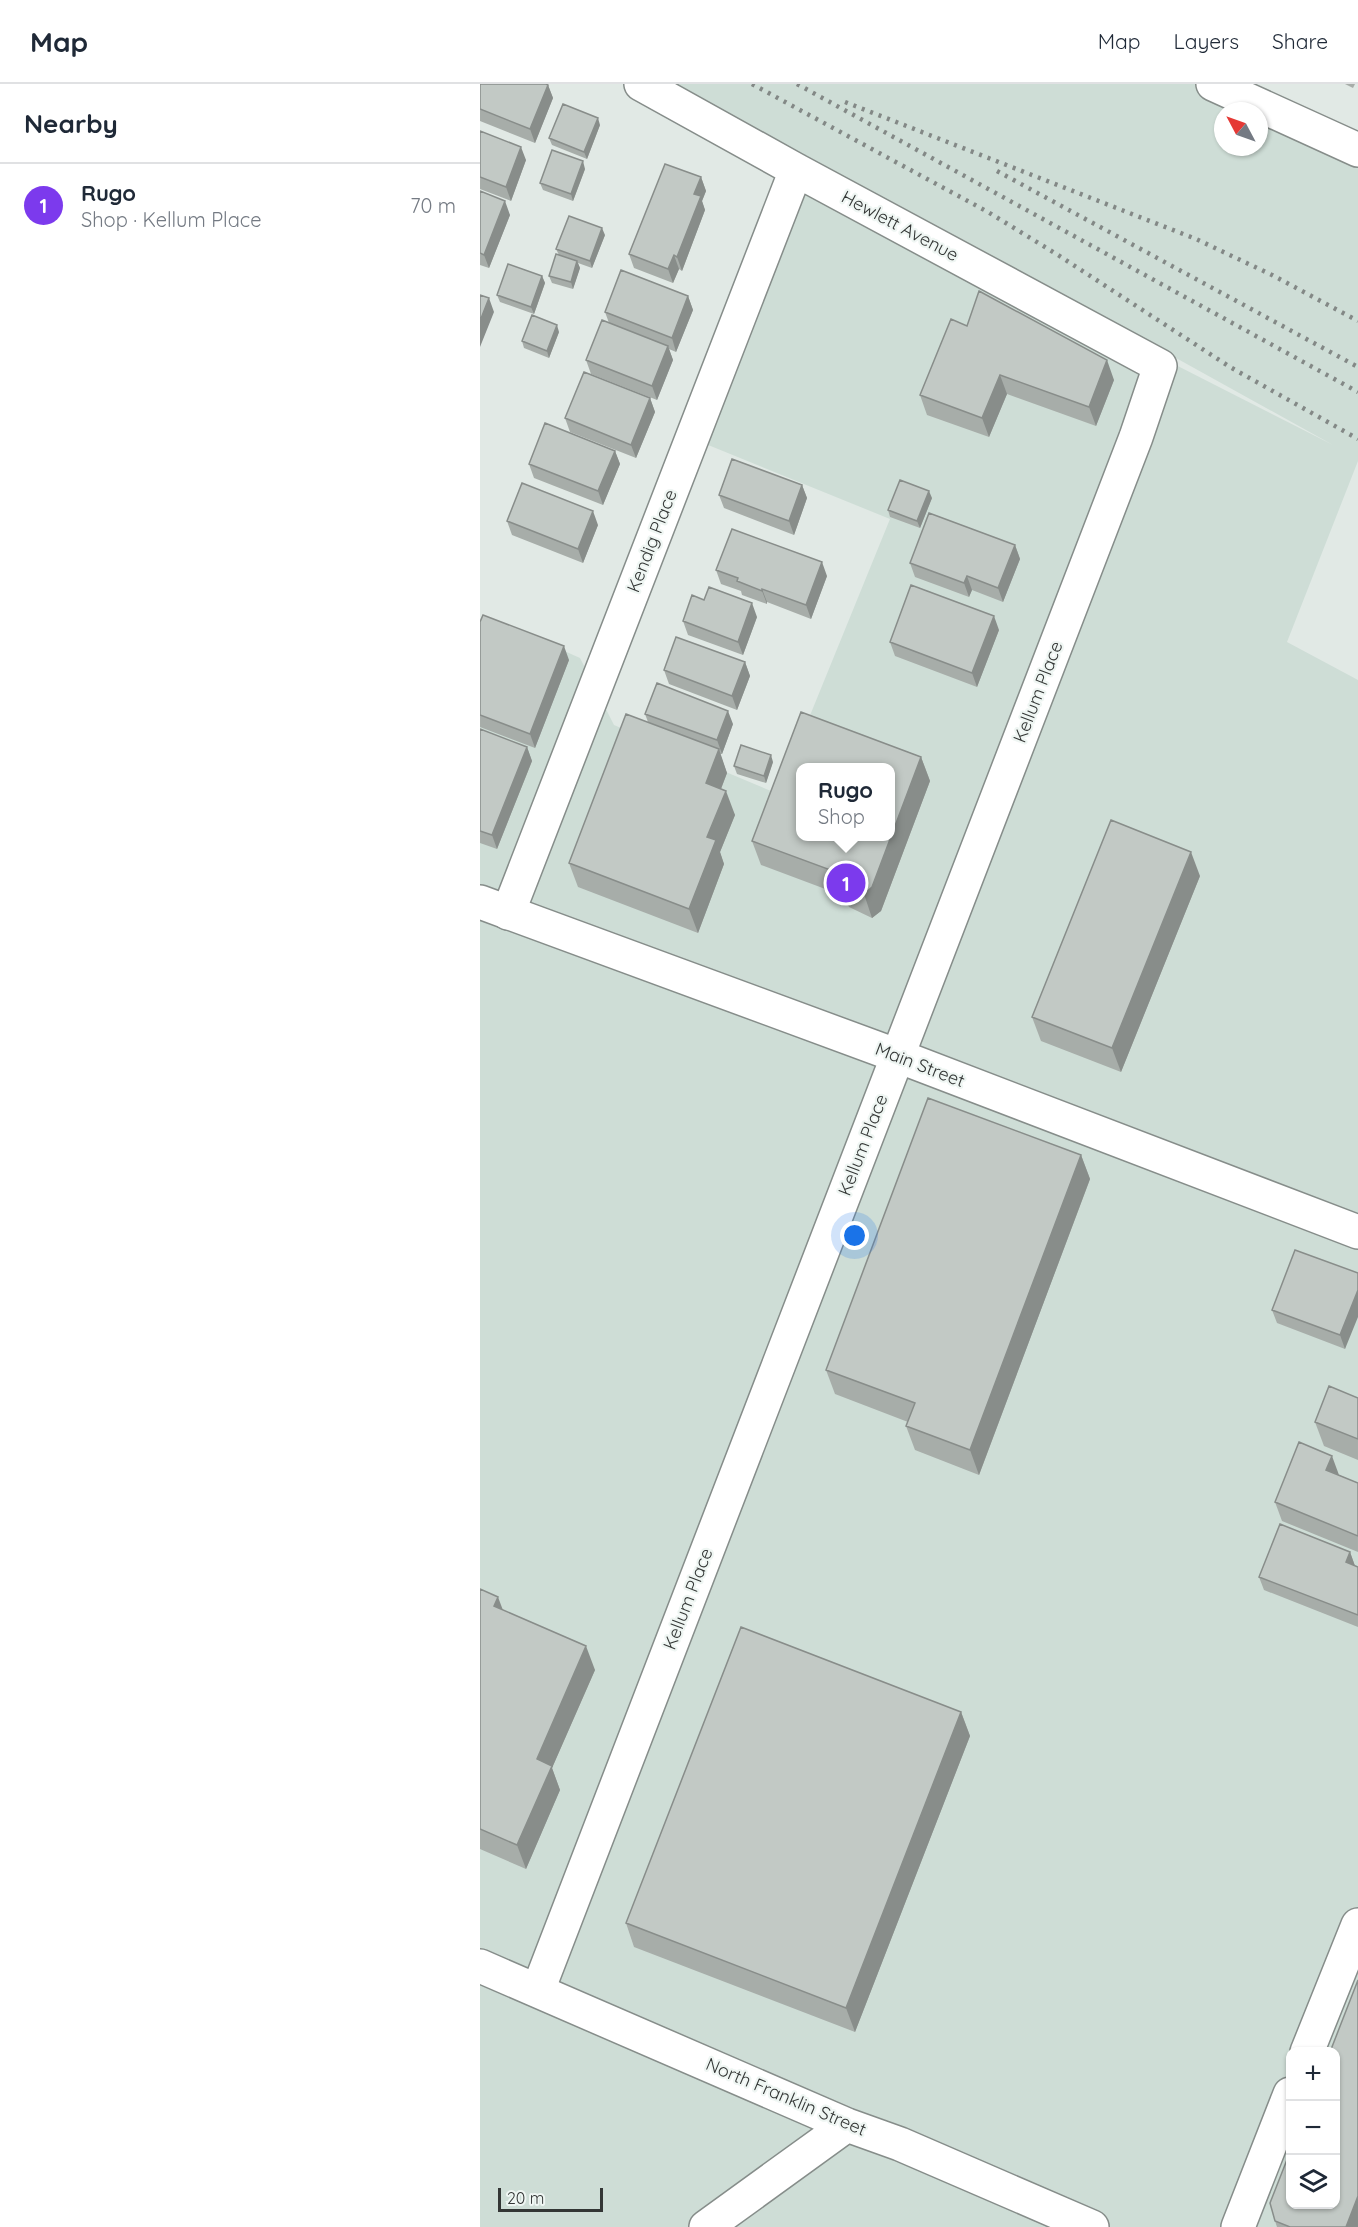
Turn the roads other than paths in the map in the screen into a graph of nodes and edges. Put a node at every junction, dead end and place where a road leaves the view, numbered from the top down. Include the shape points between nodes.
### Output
1 (641, 84) edge
2 (1213, 84) edge
3 (1358, 150) edge
4 (796, 170) junction
5 (1160, 366) joint
6 (494, 908) edge
7 (898, 1056) junction
8 (1358, 1233) edge
9 (1358, 1924) edge
10 (480, 1966) edge
11 (538, 1990) junction
12 (1309, 2047) edge
13 (1287, 2101) edge
14 (847, 2125) junction
15 (706, 2227) edge
16 (1092, 2227) edge
17 (1238, 2227) edge

1 - 4 street, Hewlett Avenue
2 - 3 street
4 - 5 street, Hewlett Avenue
4 - 6 street, Kendig Place
5 - 7 street, Kellum Place
6 - 7 street, Main Street
7 - 8 street, Main Street
7 - 11 street, Kellum Place
9 - 12 street
10 - 11 street, North Franklin Street
11 - 14 street, North Franklin Street
13 - 17 street
14 - 15 street
14 - 16 street, North Franklin Street

